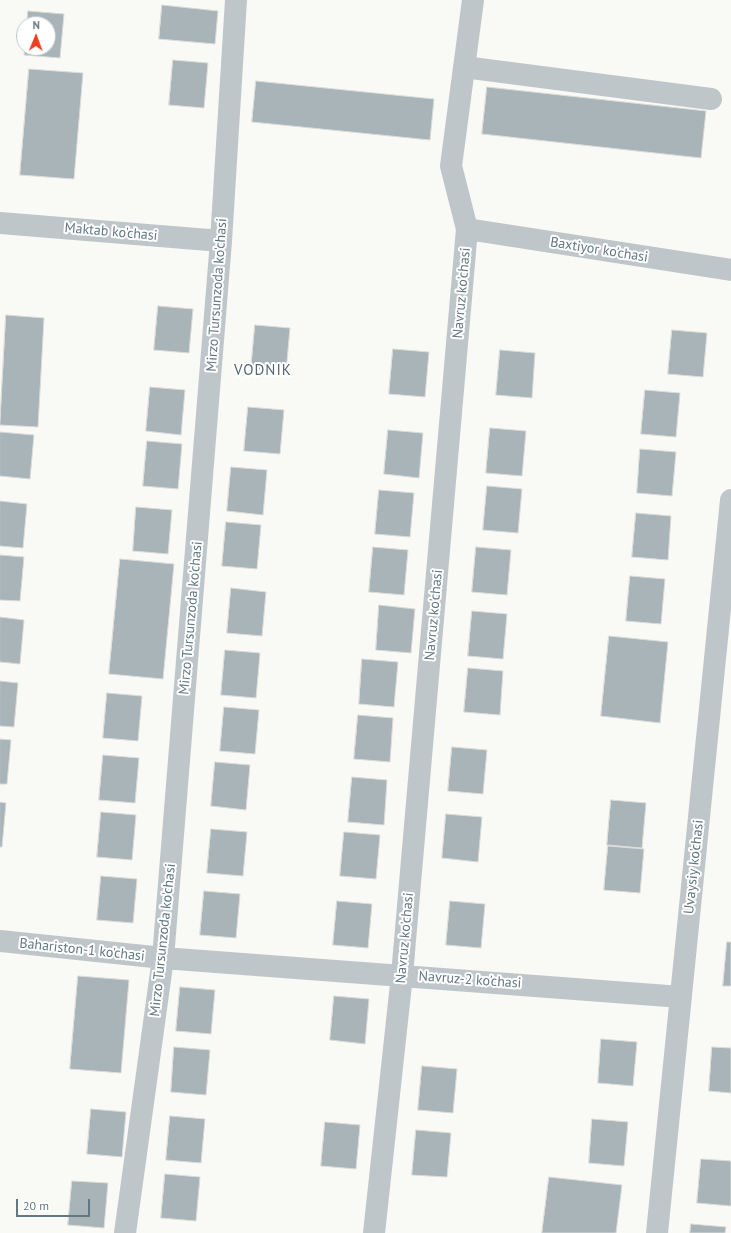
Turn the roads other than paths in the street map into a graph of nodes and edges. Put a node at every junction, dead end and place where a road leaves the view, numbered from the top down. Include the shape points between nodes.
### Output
1 (236, 0) edge
2 (473, 0) edge
3 (464, 67) junction
4 (711, 99) dead end
5 (0, 222) edge
6 (468, 230) junction
7 (221, 241) junction
8 (731, 270) edge
9 (731, 500) edge
10 (0, 941) edge
11 (163, 958) junction
12 (402, 975) junction
13 (681, 997) junction
14 (125, 1233) edge
15 (374, 1233) edge
16 (657, 1233) edge

1 - 7 street, Mirzo Tursunzoda ko'chasi
2 - 3 street, Navruz ko'chasi
3 - 4 street
3 - 6 street, Navruz ko'chasi via 451,166
5 - 7 street, Maktab ko'chasi
6 - 8 street, Baxtiyor ko'chasi
6 - 12 street, Navruz ko'chasi
7 - 11 street, Mirzo Tursunzoda ko'chasi
9 - 13 street, Uvaysiy ko'chasi
10 - 11 street, Bahariston-1 ko'chasi
11 - 12 street, Navruz-2 ko'chasi
11 - 14 street, Mirzo Tursunzoda ko'chasi
12 - 13 street, Navruz-2 ko'chasi
12 - 15 street, Navruz ko'chasi
13 - 16 street, Uvaysiy ko'chasi

